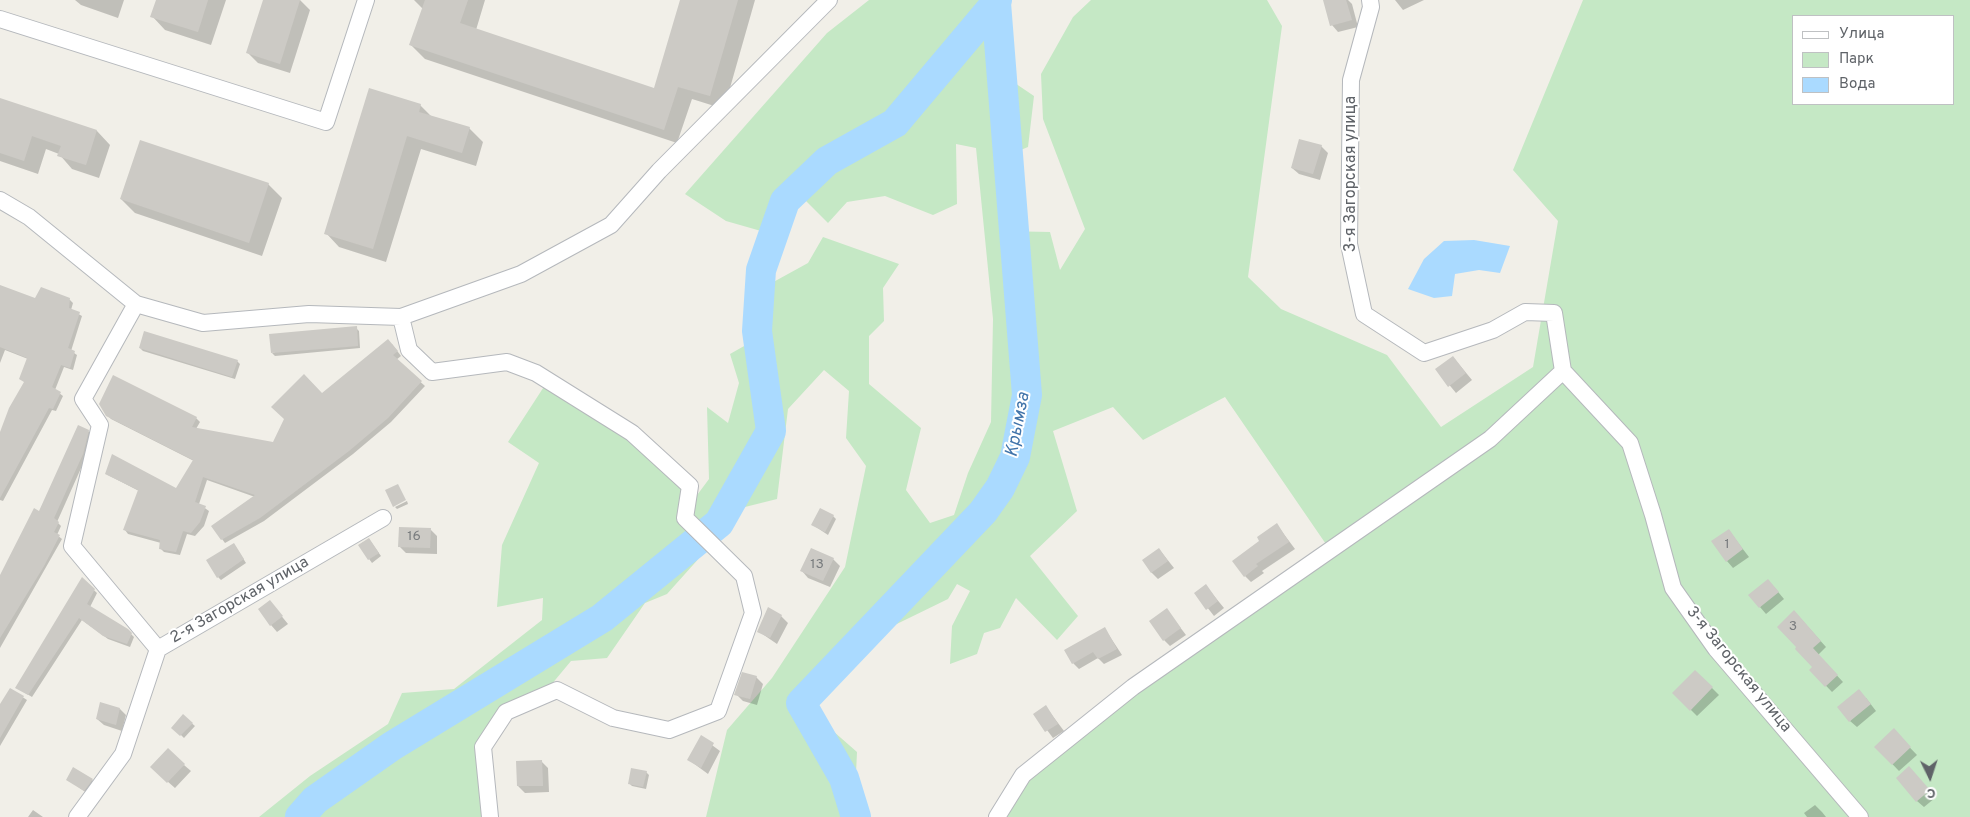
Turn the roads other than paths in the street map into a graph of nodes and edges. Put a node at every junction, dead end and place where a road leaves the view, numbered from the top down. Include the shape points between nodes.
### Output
1 (366, 0) edge
2 (829, 0) edge
3 (1370, 0) edge
4 (0, 19) edge
5 (0, 200) edge
6 (136, 304) junction
7 (401, 317) junction
8 (1563, 371) junction
9 (383, 518) dead end
10 (158, 649) junction
11 (76, 817) edge
12 (490, 817) edge
13 (997, 817) edge
14 (1860, 817) edge

1 - 4 street via 326,122
2 - 7 street via 659,171 611,225 521,274
3 - 8 street, 3-я Загорская улица via 1371,7 1351,80 1349,244 1364,314 1424,354 1492,330 1525,312 1554,312
5 - 6 street via 29,217
6 - 7 street via 203,323 309,314
6 - 10 street via 83,399 100,425 72,546
7 - 12 street via 409,350 432,372 507,362 536,373 632,433 690,486 686,518 744,576 752,613 718,711 669,730 613,718 557,690 506,712 482,747
8 - 13 street via 1490,439 1133,687 1023,775
8 - 14 street, 3-я Загорская улица via 1630,443 1673,588 1716,649
9 - 10 street, 2-я Загорская улица
10 - 11 street, 2-я Загорская улица via 123,754

